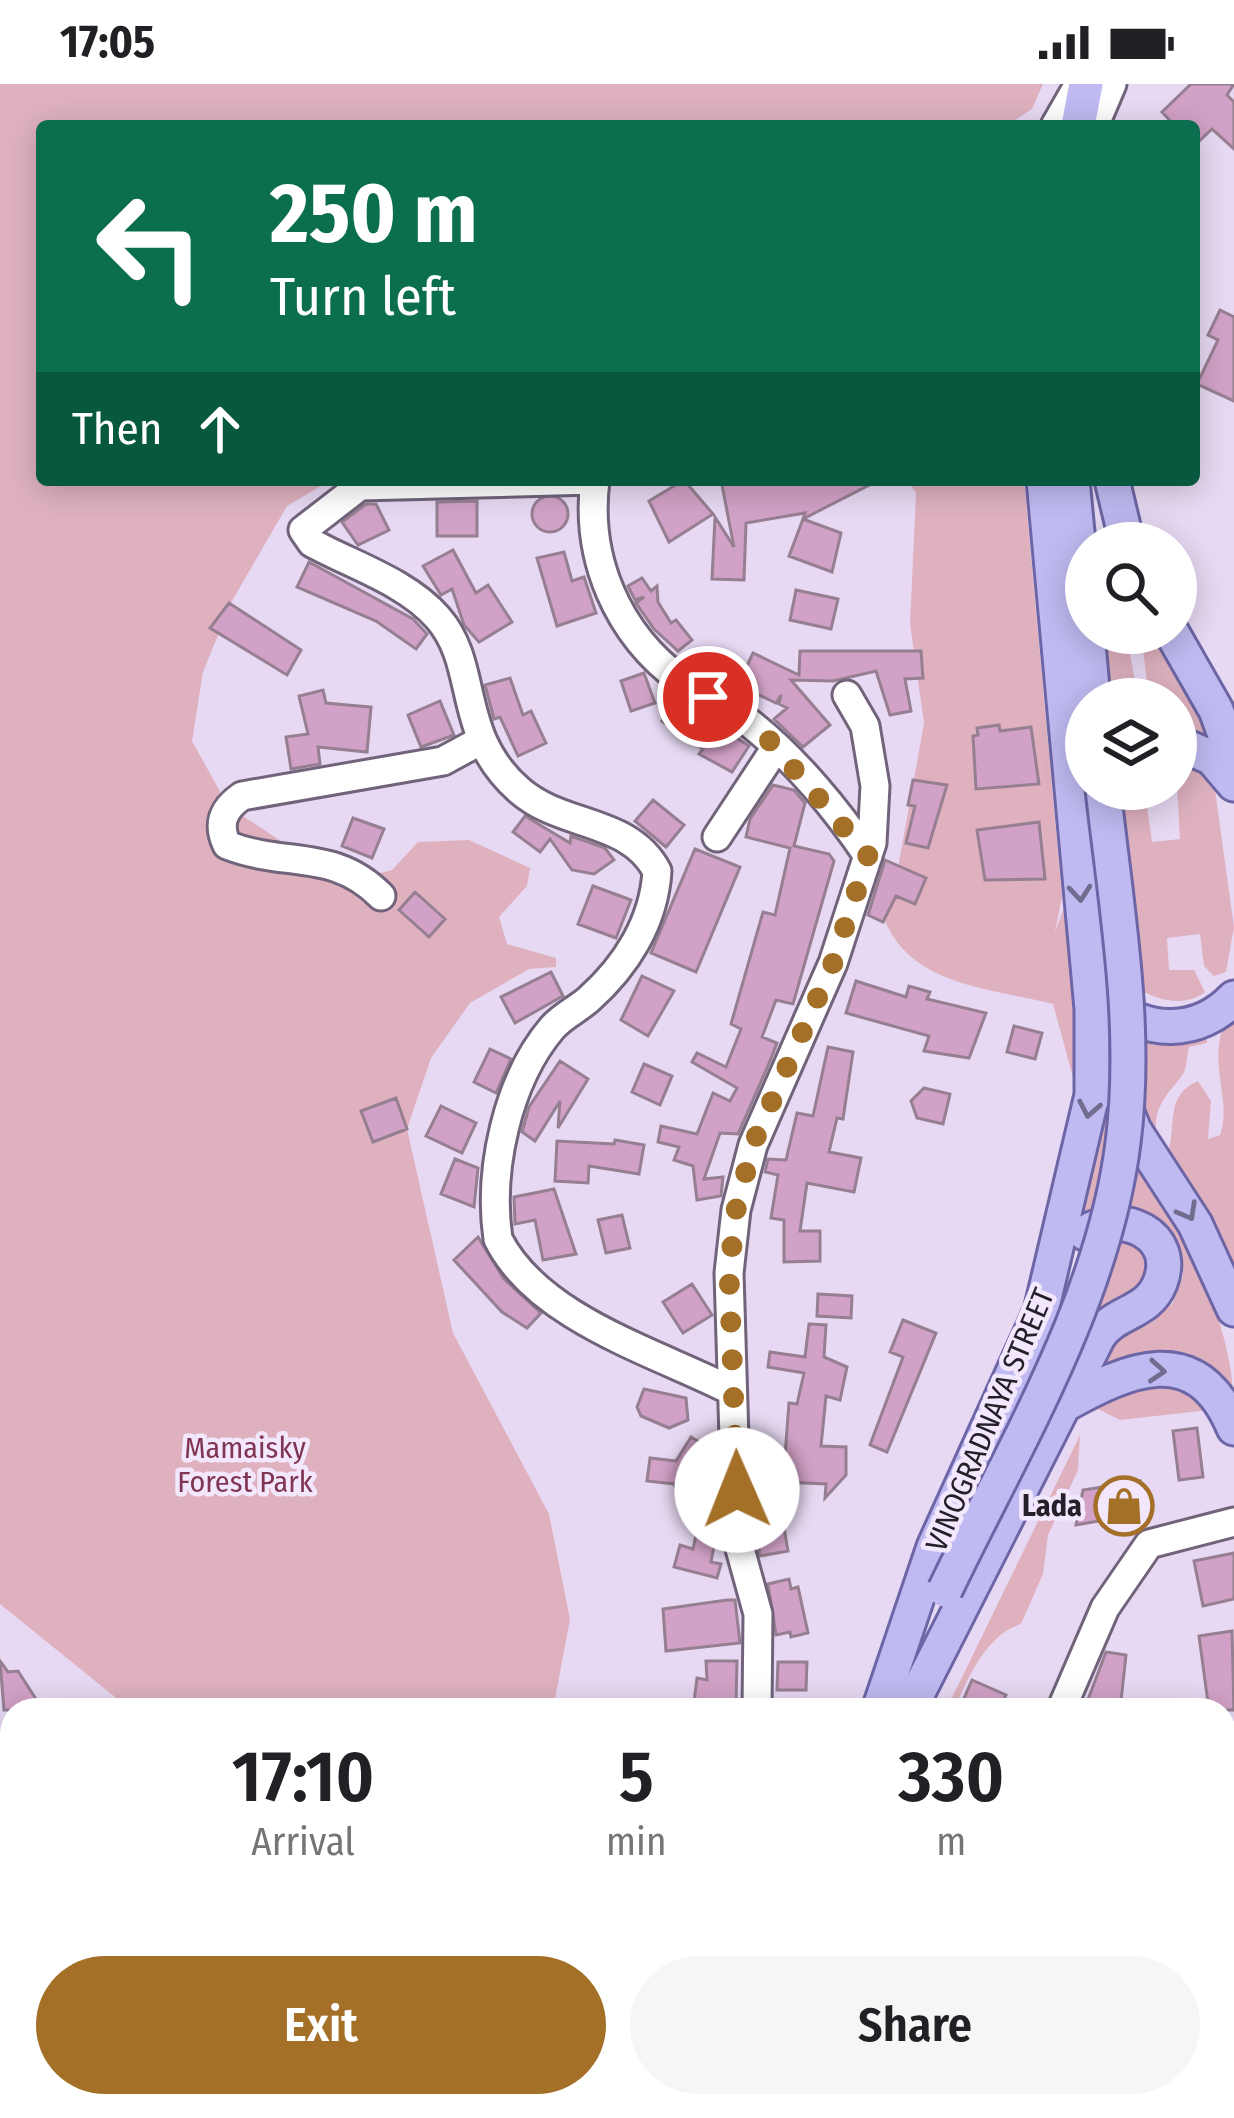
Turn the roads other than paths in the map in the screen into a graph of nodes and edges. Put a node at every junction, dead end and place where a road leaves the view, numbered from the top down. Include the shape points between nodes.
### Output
1 (1112, 84) edge
2 (1090, 104) edge
3 (1065, 120) edge
4 (360, 486) edge
5 (595, 486) edge
6 (1045, 486) edge
7 (1073, 486) edge
8 (1113, 486) edge
9 (1076, 522) edge
10 (1122, 522) edge
11 (1184, 654) edge
12 (847, 695) dead end
13 (480, 741) junction
14 (775, 749) junction
15 (1197, 751) edge
16 (1234, 760) edge
17 (1234, 784) edge
18 (1077, 810) edge
19 (1105, 810) edge
20 (1075, 835) junction
21 (717, 837) dead end
22 (868, 856) junction
23 (381, 896) dead end
24 (1086, 951) junction
25 (1234, 998) edge
26 (1052, 1272) junction
27 (1234, 1310) edge
28 (732, 1391) junction
29 (1064, 1405) junction
30 (1234, 1428) edge
31 (1234, 1522) edge
32 (757, 1698) edge
33 (885, 1698) edge
34 (887, 1698) edge
35 (915, 1698) edge
36 (1066, 1698) edge

1 - 2 street
2 - 3 street
4 - 13 street via 303,530 440,619 458,653
5 - 14 street via 594,540 622,616 653,657
6 - 20 main road, VINOGRADNAYA STREET
7 - 9 main road
8 - 10 main road
11 - 16 main road
12 - 22 street via 865,726 874,786
13 - 23 street via 443,761 242,796 223,816 226,845 331,862
13 - 28 street via 518,789 550,812 632,837 657,871 629,956 554,1026 518,1084 507,1119 498,1240 560,1305 594,1328
14 - 21 street
14 - 22 street
15 - 17 main road
18 - 20 main road
19 - 34 main road, bridge via 1129,1060 1115,1194 1079,1310
20 -> 24 main road, VINOGRADNAYA STREET
22 - 28 street via 833,963 753,1144 736,1210
24 - 25 main road via 1106,998 1148,1024 1197,1023
24 -> 26 main road, VINOGRADNAYA STREET via 1092,1094
24 -> 27 main road via 1123,1108 1195,1224
26 - 29 main road via 1078,1238 1103,1223 1140,1228 1164,1255 1154,1296 1106,1325
26 - 33 main road, VINOGRADNAYA STREET via 934,1546
28 - 32 street via 737,1538 758,1614
29 -> 30 main road via 1124,1372 1159,1369 1207,1389
29 - 35 main road
31 - 36 street via 1149,1544 1105,1608

